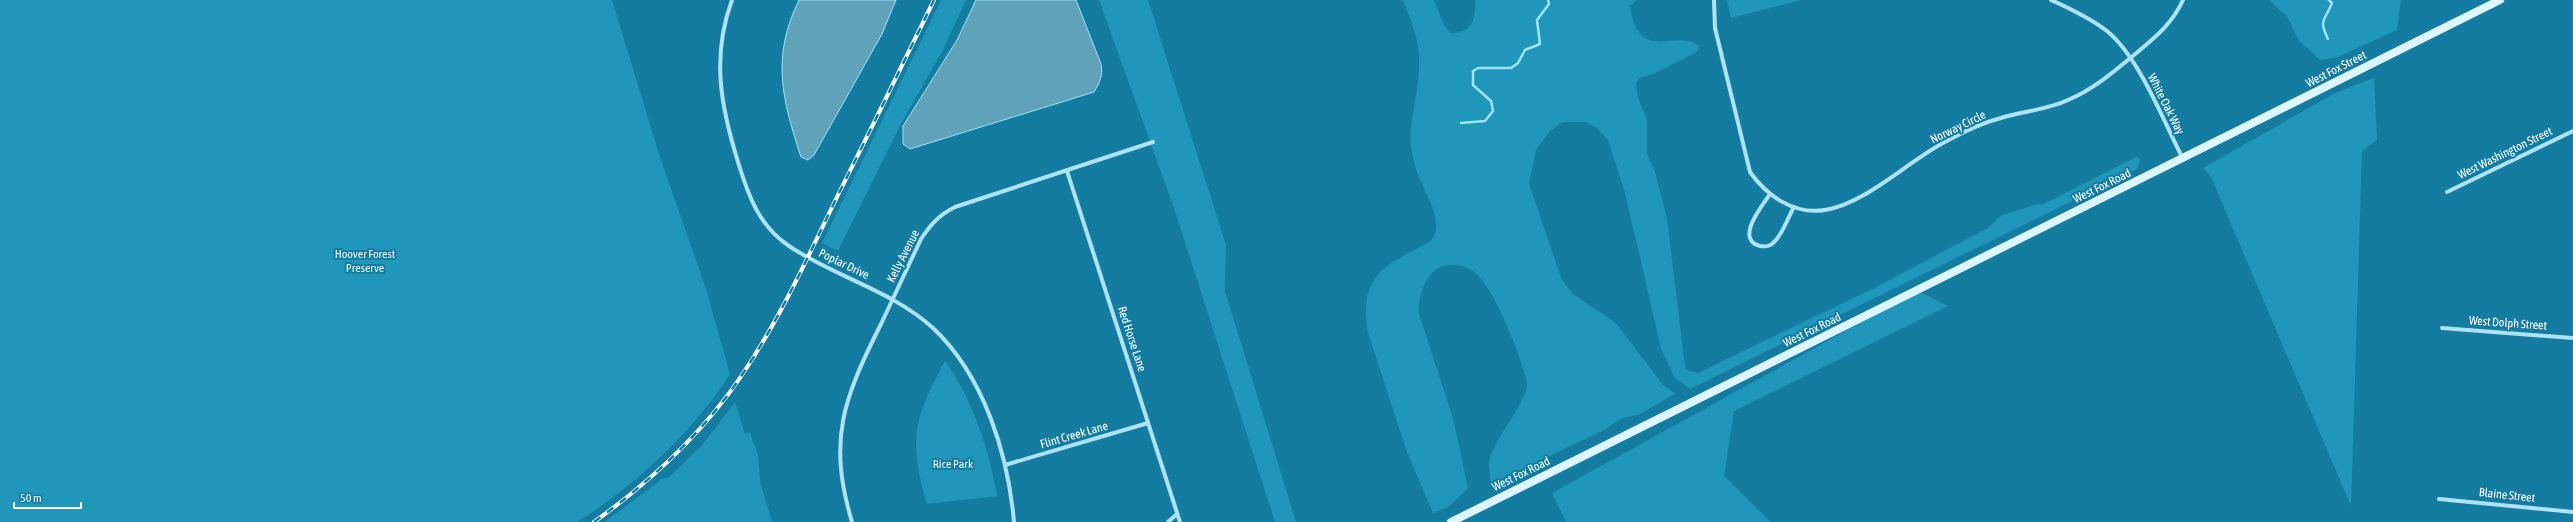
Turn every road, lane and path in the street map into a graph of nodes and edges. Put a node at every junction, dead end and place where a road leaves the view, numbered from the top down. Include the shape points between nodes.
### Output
1 (732, 0) edge
2 (1714, 0) edge
3 (2051, 0) edge
4 (2183, 0) edge
5 (2500, 0) edge
6 (2131, 57) junction
7 (2573, 131) edge
8 (1153, 142) dead end
9 (2183, 159) junction
10 (1068, 171) junction
11 (2446, 192) dead end
12 (1770, 194) junction
13 (1794, 206) junction
14 (892, 300) junction
15 (2442, 328) dead end
16 (2573, 338) edge
17 (1148, 423) junction
18 (1005, 465) junction
19 (2440, 499) dead end
20 (2573, 512) edge
21 (1177, 514) junction
22 (852, 522) edge
23 (1014, 522) edge
24 (1168, 522) edge
25 (1180, 522) edge
26 (1451, 522) edge

1 - 14 street, Poplar Drive via 722,39 720,91 726,124 747,190 757,212 771,232 790,247
2 - 12 street, Norway Circle via 1715,28 1744,152 1750,172 1762,189
3 - 6 street, White Oak Way via 2084,15 2108,32
4 - 6 street via 2167,27
5 - 9 street, West Fox Street
6 - 9 street, White Oak Way
6 - 13 street, Norway Circle via 2098,84 2068,100 2001,118 1942,143 1847,204 1823,210
7 - 11 street, West Washington Street
8 - 10 street, Kelly Avenue
9 - 26 street, West Fox Road
10 - 14 street, Kelly Avenue via 942,213 932,222 921,239
10 - 17 street, Red Horse Lane
12 - 13 street, Norway Circle
12 - 13 street via 1749,229 1750,238 1757,244 1766,246 1774,242
14 - 18 street, Poplar Drive via 932,327 960,360 983,402
14 - 22 street, Kelly Avenue via 855,376 844,416 841,469
15 - 16 street, West Dolph Street
17 - 18 street, Flint Creek Lane
17 - 21 street, Red Horse Lane
18 - 23 street, Poplar Drive
19 - 20 street, Blaine Street
21 - 24 street
21 - 25 street, Red Horse Lane

